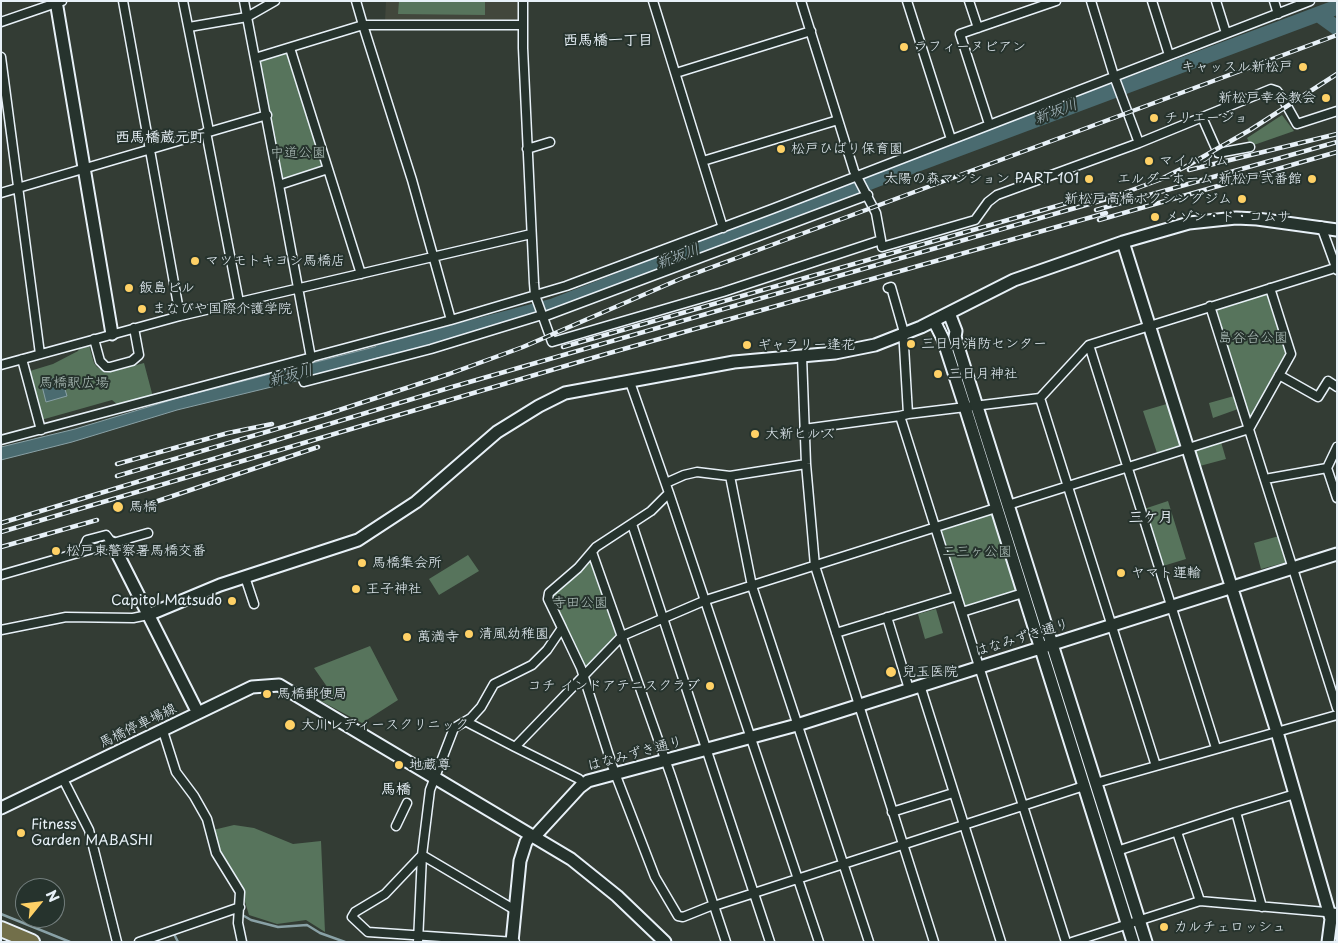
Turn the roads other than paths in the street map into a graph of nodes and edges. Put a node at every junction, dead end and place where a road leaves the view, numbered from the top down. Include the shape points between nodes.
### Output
1 (123, 1) edge
2 (183, 1) edge
3 (244, 1) edge
4 (275, 1) edge
5 (356, 1) edge
6 (523, 1) edge
7 (653, 1) edge
8 (801, 1) edge
9 (907, 1) edge
10 (969, 1) edge
11 (1056, 1) edge
12 (1090, 1) edge
13 (1152, 1) edge
14 (1216, 1) edge
15 (1274, 1) edge
16 (1310, 1) edge
17 (58, 2) edge
18 (1278, 14) junction
19 (247, 17) junction
20 (1, 22) edge
21 (364, 25) junction
22 (523, 25) junction
23 (189, 28) junction
24 (978, 28) junction
25 (811, 31) junction
26 (1226, 33) junction
27 (290, 48) junction
28 (1169, 55) junction
29 (1, 57) edge
30 (255, 58) junction
31 (676, 73) junction
32 (1114, 76) junction
33 (1337, 112) edge
34 (266, 115) junction
35 (1202, 117) junction
36 (838, 120) junction
37 (989, 124) junction
38 (208, 132) junction
39 (951, 139) junction
40 (550, 142) dead end
41 (1139, 143) junction
42 (1250, 147) dead end
43 (527, 149) junction
44 (149, 150) junction
45 (703, 161) junction
46 (84, 169) junction
47 (328, 169) junction
48 (858, 176) junction
49 (279, 185) junction
50 (18, 188) junction
51 (1, 193) edge
52 (868, 195) junction
53 (1321, 226) junction
54 (723, 228) junction
55 (1337, 230) edge
56 (531, 234) junction
57 (881, 240) junction
58 (1123, 242) junction
59 (432, 257) junction
60 (1336, 269) edge
61 (361, 274) junction
62 (298, 288) junction
63 (888, 288) dead end
64 (1270, 288) junction
65 (536, 297) junction
66 (239, 302) junction
67 (1210, 306) junction
68 (948, 313) junction
69 (180, 316) junction
70 (543, 316) junction
71 (451, 320) junction
72 (934, 321) junction
73 (1149, 325) junction
74 (134, 328) junction
75 (112, 334) junction
76 (904, 335) junction
77 (94, 339) junction
78 (1089, 345) junction
79 (40, 354) junction
80 (802, 356) junction
81 (311, 358) junction
82 (22, 359) junction
83 (296, 362) junction
84 (1, 365) edge
85 (1279, 375) junction
86 (630, 382) junction
87 (1337, 386) edge
88 (1040, 398) junction
89 (977, 406) junction
90 (964, 407) junction
91 (908, 414) junction
92 (900, 416) junction
93 (804, 429) junction
94 (1249, 429) junction
95 (41, 430) junction
96 (1, 440) edge
97 (1337, 447) edge
98 (1188, 449) junction
99 (806, 464) junction
100 (1127, 468) junction
101 (1327, 468) junction
102 (730, 476) junction
103 (1266, 479) junction
104 (666, 483) junction
105 (1069, 487) junction
106 (669, 493) junction
107 (1337, 498) edge
108 (1008, 505) junction
109 (996, 508) junction
110 (632, 524) junction
111 (936, 528) junction
112 (148, 533) dead end
113 (112, 543) junction
114 (592, 552) junction
115 (1337, 554) edge
116 (814, 566) junction
117 (1293, 568) junction
118 (1, 575) edge
119 (245, 577) junction
120 (752, 586) junction
121 (1231, 588) junction
122 (1023, 593) junction
123 (957, 596) junction
124 (706, 600) junction
125 (254, 604) dead end
126 (1171, 607) junction
127 (962, 612) junction
128 (148, 615) junction
129 (887, 617) junction
130 (662, 618) junction
131 (1112, 625) junction
132 (562, 628) junction
133 (1, 630) edge
134 (836, 633) junction
135 (622, 636) junction
136 (1052, 645) junction
137 (1041, 648) junction
138 (979, 667) junction
139 (583, 677) junction
140 (915, 687) junction
141 (859, 705) junction
142 (1337, 708) edge
143 (198, 713) junction
144 (1337, 715) edge
145 (466, 722) junction
146 (797, 724) junction
147 (163, 731) junction
148 (1277, 732) junction
149 (752, 738) junction
150 (515, 747) junction
151 (1216, 748) junction
152 (707, 750) junction
153 (666, 761) junction
154 (1156, 766) junction
155 (616, 774) junction
156 (435, 777) junction
157 (63, 779) junction
158 (1096, 783) junction
159 (583, 784) junction
160 (1084, 786) junction
161 (953, 793) junction
162 (1295, 794) junction
163 (406, 803) dead end
164 (1023, 805) junction
165 (1, 808) edge
166 (892, 812) junction
167 (1236, 812) junction
168 (964, 824) junction
169 (396, 826) dead end
170 (1177, 832) junction
171 (533, 836) junction
172 (903, 843) junction
173 (1117, 850) junction
174 (422, 855) junction
175 (843, 862) junction
176 (798, 878) junction
177 (753, 892) junction
178 (1200, 901) junction
179 (714, 905) junction
180 (1262, 907) junction
181 (515, 910) junction
182 (239, 911) junction
183 (1333, 913) edge
184 (1140, 920) junction
185 (1128, 924) junction
186 (1, 929) edge
187 (418, 938) edge
188 (512, 941) edge
189 (32, 942) edge
190 (117, 942) edge
191 (139, 942) edge
192 (242, 942) edge
193 (517, 942) edge
194 (665, 942) edge
195 (726, 942) edge
196 (770, 942) edge
197 (819, 942) edge
198 (869, 942) edge
199 (934, 942) edge
200 (1001, 942) edge
201 (1066, 942) edge
202 (1072, 942) edge
203 (1134, 942) edge
204 (1146, 942) edge
205 (1328, 942) edge

1 - 44 street
2 - 23 street
3 - 19 street
4 - 19 street
5 - 21 street
6 - 22 street
7 - 31 street
8 - 25 street
9 - 39 street
10 - 24 street
11 - 24 street
12 - 32 street
13 - 28 street
14 - 26 street
15 - 18 street
16 - 18 street
17 - 20 street
17 - 46 street
18 - 26 street
19 - 23 street
19 - 30 street
21 - 22 street
21 - 27 street
21 - 59 street via 411,176
22 - 43 street
23 - 38 street
24 - 37 street via 960,34
25 - 31 street
25 - 36 street
26 - 28 street
27 - 30 street
27 - 47 street
28 - 32 street
29 - 50 street
30 - 34 street
31 - 45 street
32 - 37 street
32 - 41 street
33 - 35 street via 1297,124 1277,91 1271,90
34 - 38 street
34 - 49 street
35 - 41 street
35 - 42 street via 1218,153
36 - 45 street
36 - 48 street
37 - 39 street
38 - 44 street
38 - 66 street
39 - 48 street
40 - 43 street
41 - 57 street via 997,195 975,220 882,247
43 - 56 street
44 - 46 street
44 - 69 street
45 - 54 street
46 - 50 street
46 - 75 street
47 - 49 street
47 - 61 street
48 - 52 street
48 - 54 street
49 - 62 street
50 - 51 street
50 - 79 street
52 - 57 street via 876,213
52 - 70 street
53 - 55 street
53 - 58 street via 1236,218 1189,224
53 - 60 street
54 - 65 street
56 - 59 street
56 - 65 street
57 - 70 street via 723,292 552,342
58 - 68 street via 1014,280
58 - 73 street
59 - 61 street
59 - 71 street
60 - 64 street
61 - 62 street
62 - 66 street
62 - 81 street
63 - 76 street via 891,287
64 - 67 street
64 - 85 street via 1291,354
65 - 70 street
65 - 71 street
66 - 69 street
67 - 73 street
67 - 94 street
68 - 72 street
68 - 89 street
69 - 74 street
70 - 83 street via 304,382
71 - 81 street
72 - 76 street
72 - 90 street
73 - 78 street
73 - 98 street
74 - 75 street
74 - 77 street via 139,355 132,361 106,367 100,361
75 - 77 street
76 - 80 street via 859,348
76 - 91 street
77 - 79 street
78 - 88 street
78 - 100 street
79 - 82 street
80 - 86 street via 734,362
80 - 93 street
81 - 83 street
82 - 84 street
82 - 95 street
83 - 95 street
85 - 87 street via 1318,397 1328,381
85 - 94 street
86 - 104 street
86 - 119 street via 565,393 551,399 497,432 416,502 364,537
88 - 89 street
88 - 105 street
89 - 90 street
89 - 108 street
90 - 91 street
90 - 109 street
91 - 92 street
92 - 93 street
92 - 111 street
93 - 99 street
94 - 98 street
94 - 103 street
95 - 96 street
97 - 101 street
98 - 100 street
98 - 121 street
99 - 102 street
99 - 116 street
100 - 105 street
100 - 126 street
101 - 103 street
101 - 107 street
102 - 104 street via 697,472
102 - 120 street
103 - 117 street
104 - 106 street
105 - 108 street
105 - 131 street
106 - 110 street
106 - 124 street
108 - 136 street
109 - 111 street
109 - 122 street
110 - 114 street
110 - 130 street
111 - 116 street
111 - 123 street
112 - 113 street
113 - 118 street
113 - 128 street, 馬橋停車場線
114 - 132 street via 547,595
114 - 135 street
115 - 117 street, はなみずき通り
116 - 120 street
116 - 134 street
117 - 121 street, はなみずき通り
117 - 142 street
119 - 125 street
119 - 128 street
120 - 124 street
120 - 146 street
121 - 126 street, はなみずき通り
121 - 148 street
122 - 127 street
122 - 137 street
123 - 127 street
123 - 129 street
124 - 130 street
124 - 149 street
126 - 131 street, はなみずき通り
126 - 151 street
127 - 138 street
128 - 133 street via 133,618 66,617
128 - 143 street, 馬橋停車場線
129 - 134 street
129 - 140 street
130 - 135 street
130 - 152 street
131 - 136 street, はなみずき通り
131 - 154 street
132 - 139 street
132 - 145 street via 532,666 494,684 481,707
134 - 141 street
135 - 139 street
135 - 153 street
136 - 137 street, はなみずき通り
136 - 158 street
137 - 138 street, はなみずき通り
137 - 160 street
138 - 140 street, はなみずき通り
138 - 164 street
139 - 150 street
139 - 155 street
140 - 141 street, はなみずき通り
140 - 161 street
141 - 146 street, はなみずき通り
141 - 166 street
143 - 147 street, 馬橋停車場線
143 - 156 street via 252,687 279,685
144 - 148 street
145 - 150 street
145 - 156 street via 454,728
146 - 149 street, はなみずき通り
146 - 175 street
147 - 157 street, 馬橋停車場線
147 - 182 street via 176,772 194,796 206,819 216,853 240,892
148 - 151 street
148 - 162 street
149 - 152 street, はなみずき通り
149 - 176 street
150 - 159 street
151 - 154 street
152 - 153 street, はなみずき通り
152 - 177 street
153 - 155 street, はなみずき通り
153 - 179 street
154 - 158 street
155 - 159 street, はなみずき通り
155 - 179 street via 650,866 678,916
156 - 171 street
156 - 174 street via 430,790
157 - 165 street, 馬橋停車場線
157 - 190 street via 89,830
158 - 160 street
158 - 160 street
158 - 173 street
159 - 171 street, はなみずき通り
160 - 164 street
160 - 185 street
161 - 166 street
161 - 168 street
162 - 167 street
162 - 183 street
163 - 169 street
164 - 168 street
164 - 201 street
166 - 172 street
167 - 170 street
167 - 180 street
168 - 172 street
168 - 200 street
170 - 173 street
170 - 178 street
171 - 181 street, はなみずき通り via 526,842 520,861
171 - 194 street via 595,877
172 - 175 street
172 - 199 street
173 - 184 street
174 - 181 street
174 - 187 street
174 - 187 street via 385,894 352,917 368,932
175 - 176 street
175 - 198 street
176 - 177 street
176 - 197 street
177 - 179 street
177 - 196 street
178 - 180 street
178 - 184 street
179 - 195 street
180 - 183 street
181 - 188 street, はなみずき通り
182 - 191 street
182 - 192 street
183 - 205 street
184 - 185 street
184 - 204 street
185 - 202 street
185 - 203 street
186 - 189 highway
187 - 188 street
188 - 193 street

